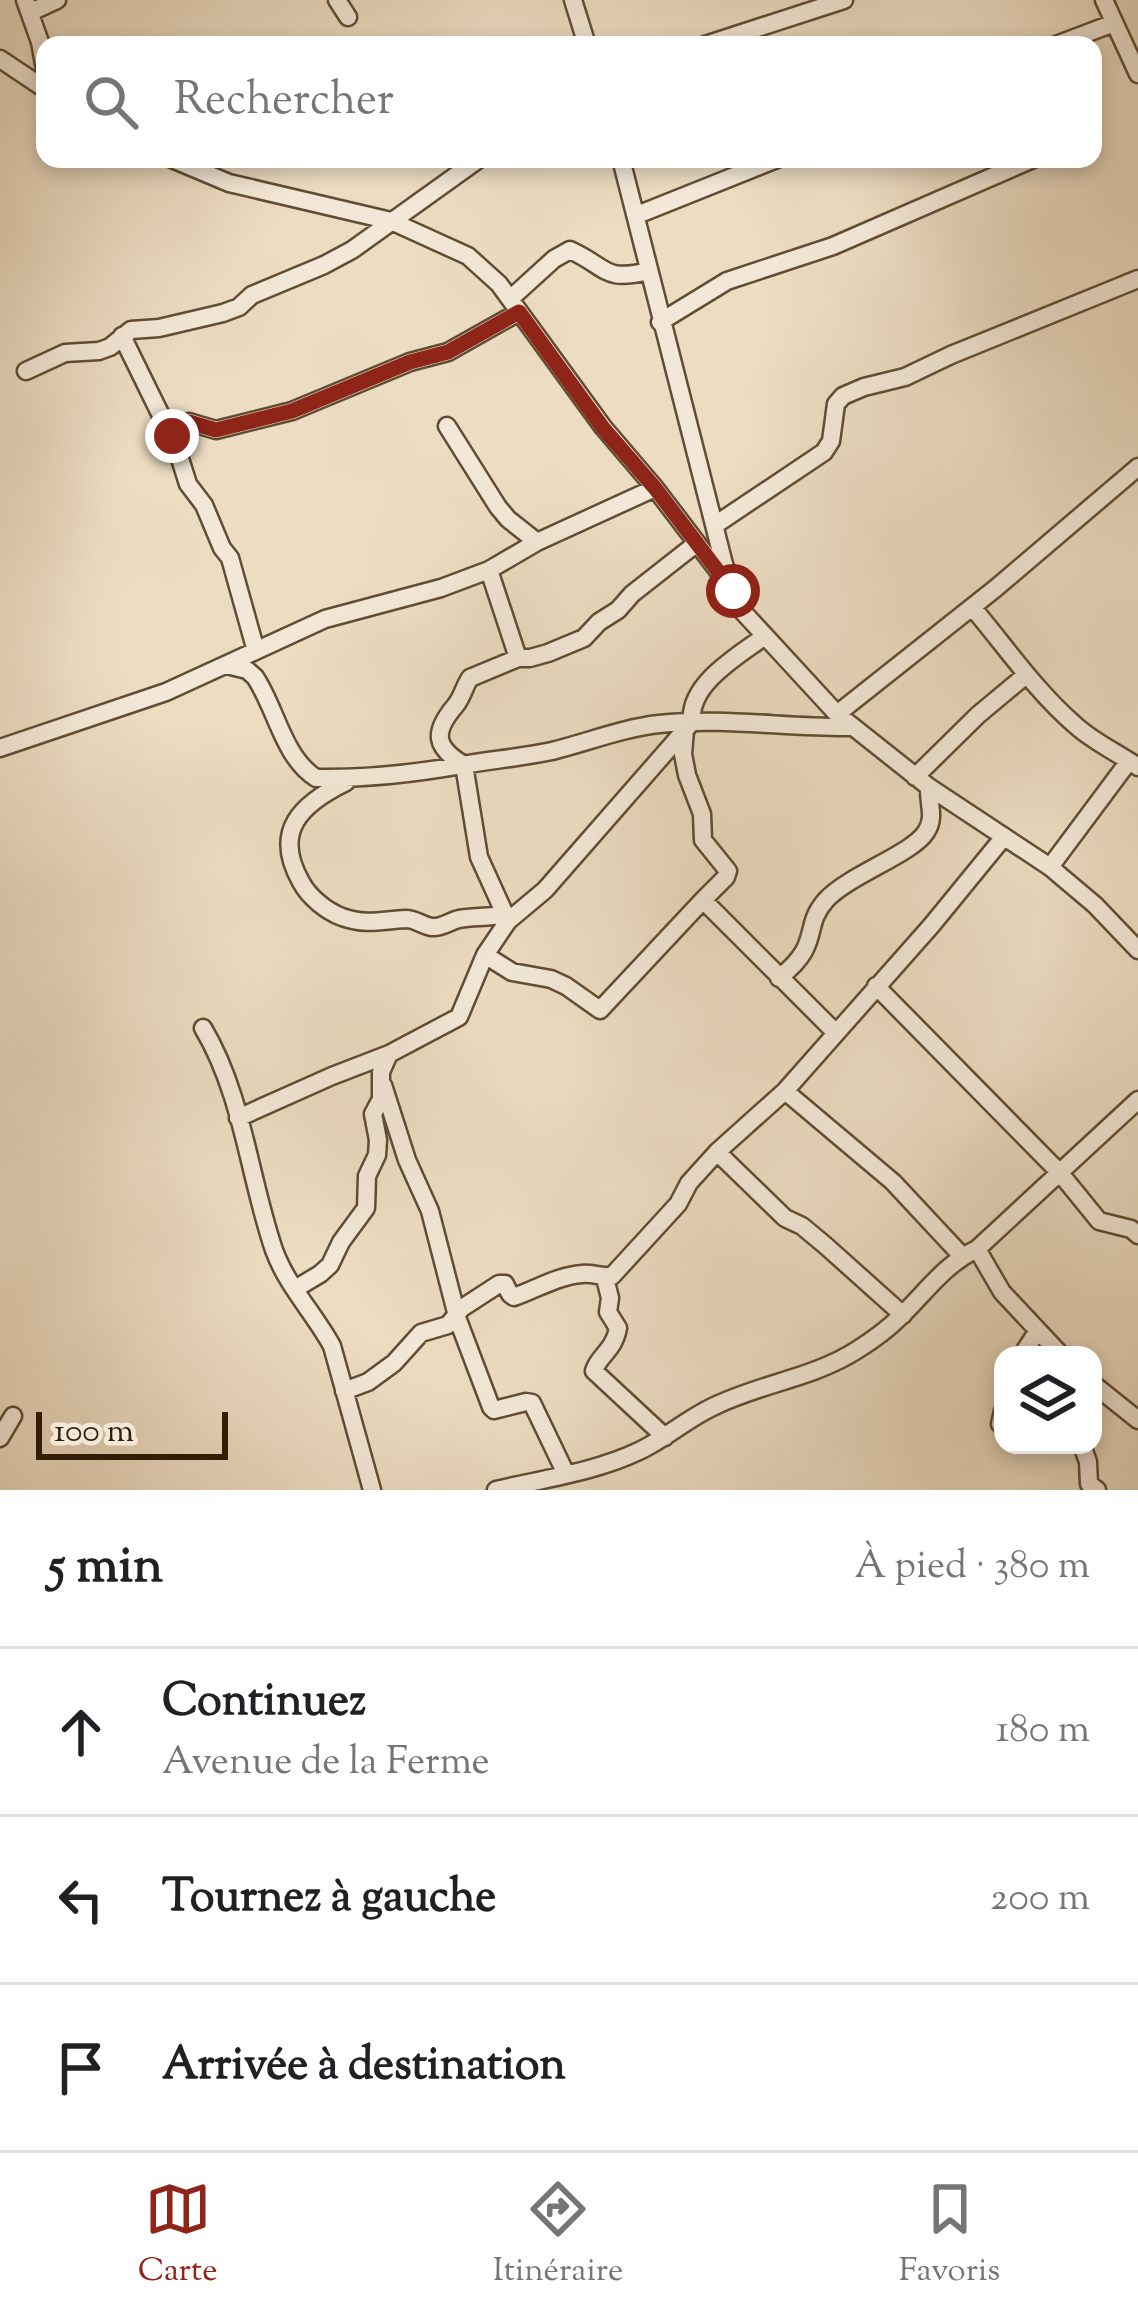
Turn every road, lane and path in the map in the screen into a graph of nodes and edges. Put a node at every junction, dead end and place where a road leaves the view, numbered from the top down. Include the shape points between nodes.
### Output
1 (57, 0) edge
2 (337, 0) edge
3 (573, 0) edge
4 (844, 0) edge
5 (1104, 0) edge
6 (28, 6) edge
7 (348, 17) dead end
8 (1114, 23) junction
9 (38, 36) edge
10 (584, 36) edge
11 (733, 36) edge
12 (1080, 36) edge
13 (0, 59) edge
14 (1138, 74) edge
15 (36, 83) edge
16 (193, 168) edge
17 (466, 168) edge
18 (624, 168) edge
19 (754, 168) edge
20 (1012, 168) edge
21 (637, 215) junction
22 (391, 221) junction
23 (649, 271) junction
24 (1138, 279) edge
25 (515, 305) junction
26 (660, 322) junction
27 (122, 336) junction
28 (26, 371) dead end
29 (447, 426) dead end
30 (172, 436) junction
31 (1138, 467) edge
32 (655, 488) junction
33 (715, 525) junction
34 (537, 542) junction
35 (697, 543) junction
36 (489, 570) junction
37 (733, 591) junction
38 (972, 607) junction
39 (765, 636) junction
40 (256, 651) junction
41 (518, 658) junction
42 (226, 665) junction
43 (1025, 674) junction
44 (837, 714) junction
45 (688, 726) junction
46 (851, 727) junction
47 (0, 748) edge
48 (1134, 764) edge
49 (464, 765) junction
50 (355, 777) junction
51 (922, 782) junction
52 (1004, 838) junction
53 (1050, 867) junction
54 (703, 900) junction
55 (506, 917) junction
56 (1138, 950) edge
57 (485, 956) junction
58 (779, 979) junction
59 (876, 986) junction
60 (203, 1028) dead end
61 (836, 1033) junction
62 (389, 1054) junction
63 (382, 1085) junction
64 (785, 1091) junction
65 (1138, 1100) edge
66 (238, 1118) junction
67 (717, 1152) junction
68 (1060, 1173) junction
69 (1138, 1235) edge
70 (970, 1253) junction
71 (604, 1278) junction
72 (296, 1289) junction
73 (457, 1314) junction
74 (902, 1315) junction
75 (1035, 1340) edge
76 (344, 1391) junction
77 (1102, 1391) edge
78 (13, 1416) dead end
79 (1138, 1420) edge
80 (664, 1437) junction
81 (0, 1438) edge
82 (1085, 1454) edge
83 (566, 1474) junction
84 (372, 1490) edge
85 (496, 1490) edge
86 (1096, 1490) edge

1 - 6 street
2 - 7 street
3 - 10 street
4 - 11 street
5 - 8 street
6 - 9 street
8 - 12 street
8 - 14 street
13 - 15 street
16 - 22 street
17 - 22 street
18 - 21 street
19 - 21 street
20 - 26 street via 832,246 727,281
21 - 23 street
22 - 25 street via 468,256
22 - 27 street via 352,250 224,314
23 - 25 street via 621,278 571,250
23 - 26 street
24 - 33 street via 842,396 824,452
25 - 30 street via 448,352 292,411 216,430 189,422
25 - 32 street
26 - 33 street
27 - 28 street via 110,347 65,353
27 - 30 street
29 - 34 street via 508,519
30 - 40 street via 188,484 230,559
31 - 38 street
32 - 34 street
32 - 35 street
33 - 37 street
34 - 36 street
35 - 37 street
35 - 41 street via 584,638
36 - 40 street via 325,619
36 - 41 street
37 - 39 street
38 - 43 street
38 - 44 street
39 - 44 street
39 - 45 street via 694,697
40 - 42 street
41 - 49 street via 470,679 442,721 443,748
42 - 47 street
42 - 50 street via 255,676 310,775
43 - 48 street via 1090,738
43 - 51 street
44 - 46 street
45 - 46 street
45 - 49 street via 633,728
45 - 54 street via 683,754 703,840 728,871
45 - 55 street via 545,890
46 - 51 street
48 - 53 street
49 - 50 street
49 - 55 street via 479,857
50 - 55 street via 316,796 291,832 291,865 306,891 333,913 363,922 409,919 430,927
51 - 52 street
51 - 58 street via 932,819 920,839 826,900 804,952
52 - 53 street
52 - 59 street
53 - 56 street
54 - 57 street via 600,1010 566,986
54 - 58 street
55 - 57 street
57 - 62 street via 459,1017
58 - 61 street
59 - 61 street
59 - 68 street
60 - 66 street
61 - 64 street
62 - 63 street
62 - 66 street
63 - 72 street via 366,1208 330,1265
63 - 73 street via 430,1211
64 - 67 street
64 - 70 street
65 - 68 street
66 - 72 street via 269,1235
67 - 71 street via 652,1234
67 - 74 street
68 - 69 street via 1099,1221
68 - 70 street
70 - 74 street
70 - 75 street
71 - 73 street via 556,1279 514,1297 499,1284
71 - 80 street via 618,1328 594,1371
72 - 76 street via 332,1346
73 - 76 street via 422,1333 368,1382
73 - 83 street via 492,1409 532,1403
74 - 80 street via 839,1360 716,1405
76 - 84 street
77 - 79 street
78 - 81 street
80 - 83 street
82 - 86 street
83 - 85 street

